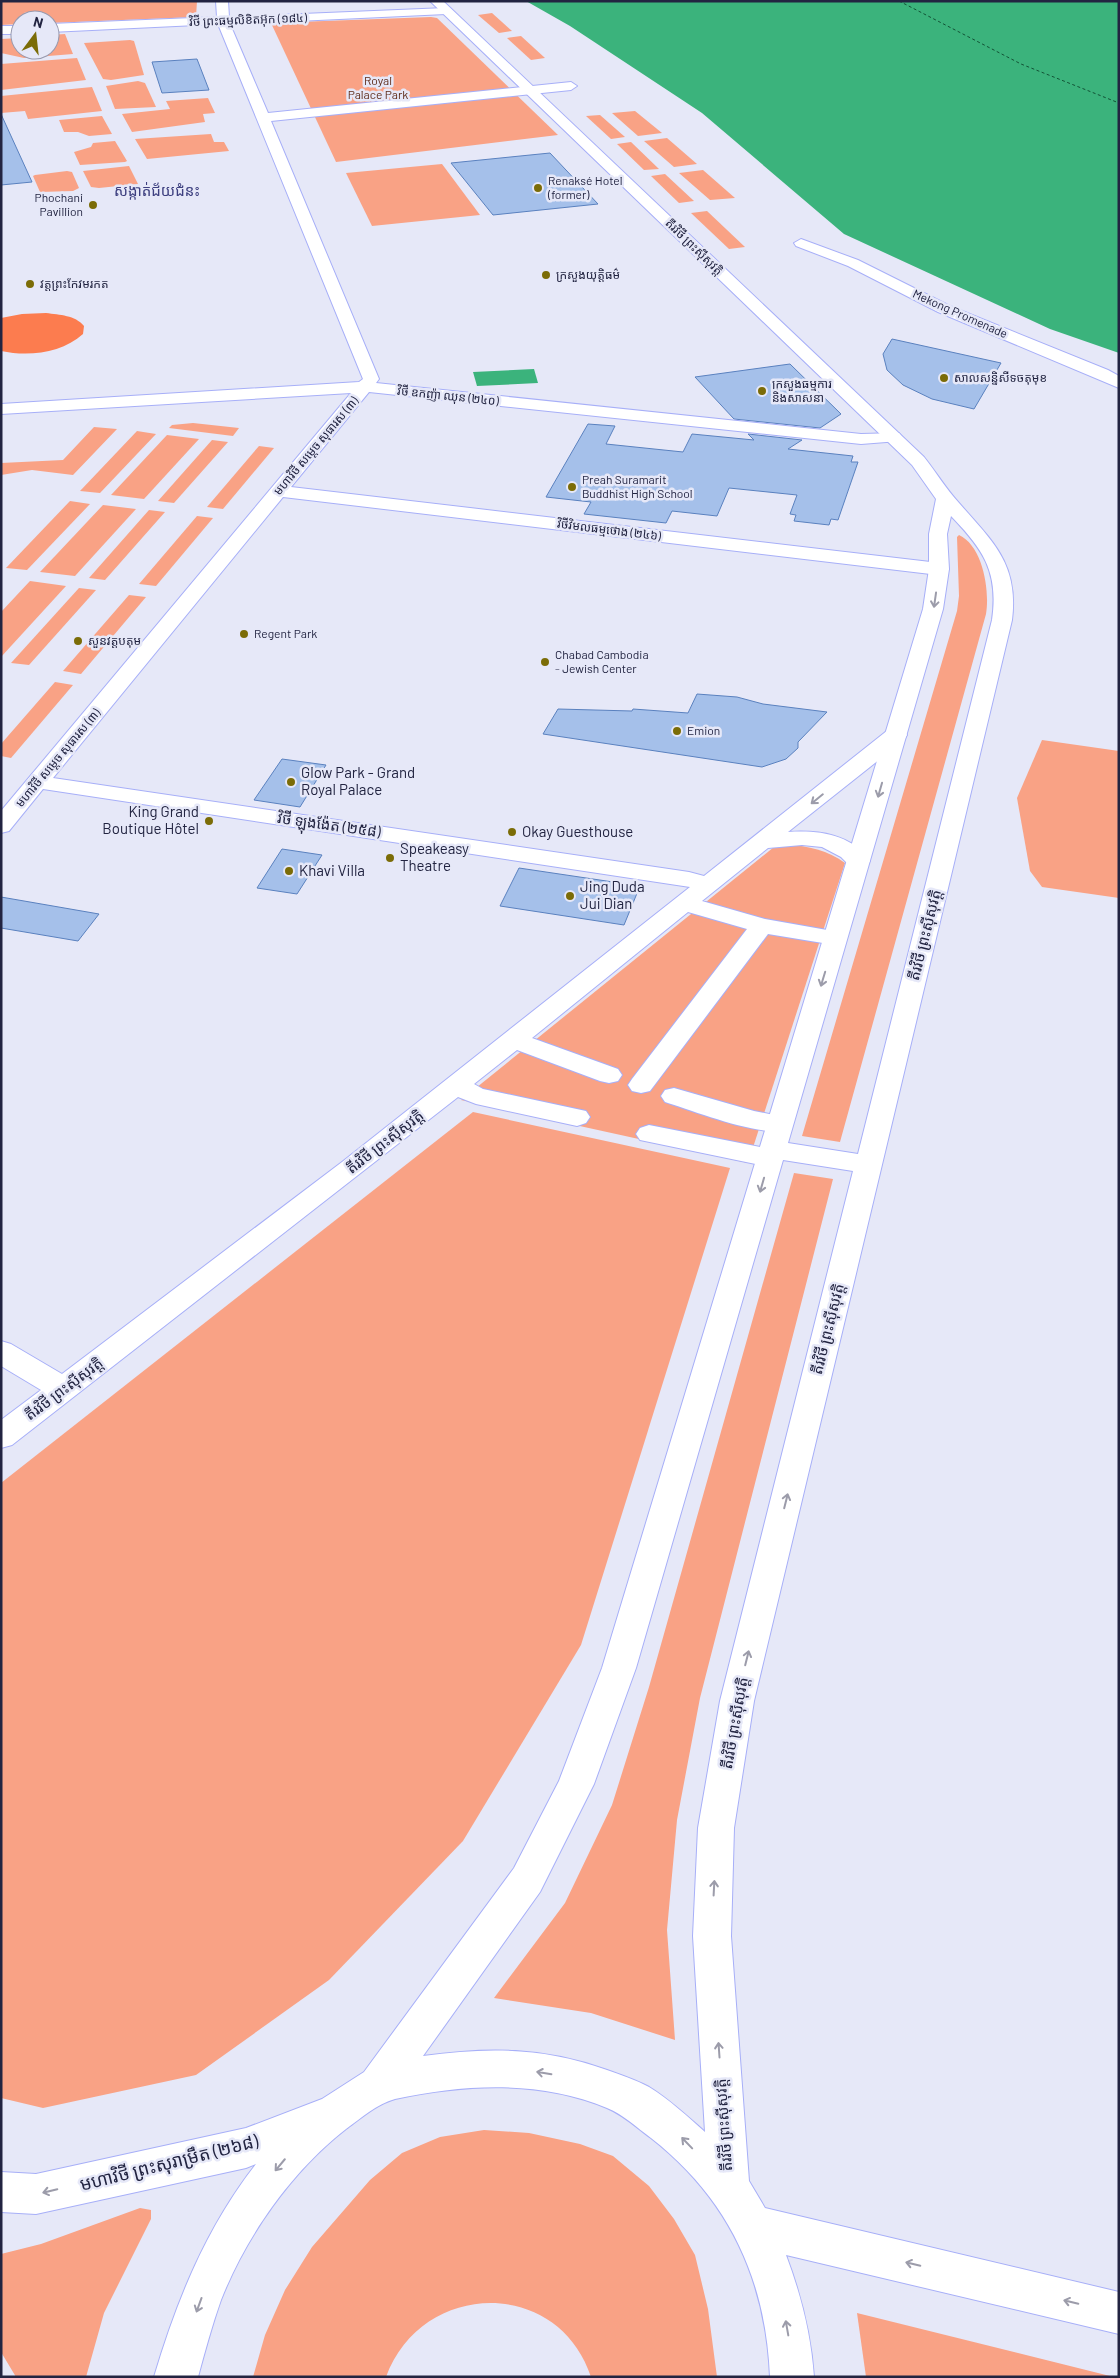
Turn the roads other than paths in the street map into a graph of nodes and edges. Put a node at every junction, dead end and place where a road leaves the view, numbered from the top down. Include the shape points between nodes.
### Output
1 (222, 1) edge
2 (441, 6) edge
3 (223, 21) junction
4 (60, 28) edge
5 (571, 86) dead end
6 (530, 91) junction
7 (262, 118) junction
8 (801, 243) dead end
9 (1119, 383) edge
10 (364, 387) junction
11 (1, 409) edge
12 (893, 438) junction
13 (279, 491) junction
14 (945, 499) junction
15 (938, 534) junction
16 (979, 536) junction
17 (938, 569) junction
18 (896, 735) junction
19 (38, 782) junction
20 (1, 826) edge
21 (764, 842) junction
22 (858, 861) junction
23 (708, 886) junction
24 (686, 904) junction
25 (762, 926) junction
26 (836, 938) junction
27 (514, 1040) junction
28 (610, 1075) dead end
29 (456, 1086) junction
30 (641, 1086) dead end
31 (674, 1096) dead end
32 (577, 1117) dead end
33 (649, 1134) dead end
34 (774, 1144) junction
35 (868, 1165) junction
36 (1, 1352) edge
37 (64, 1389) junction
38 (1, 1437) edge
39 (378, 2086) junction
40 (332, 2114) junction
41 (729, 2186) junction
42 (1, 2192) edge
43 (752, 2226) junction
44 (1119, 2314) edge
45 (176, 2377) edge
46 (792, 2377) edge

1 - 3 street, មហាវិថី សម្តេច សុធារស (៣)
2 - 3 street, វិថី ព្រះធម្មលិខិតអ៊ុក (១៨៤)
2 - 6 street, តីរវិថី ព្រះស៊ីសុវត្តិ
3 - 4 street, វិថី ព្រះធម្មលិខិតអ៊ុក (១៨៤)
3 - 7 street, មហាវិថី សម្តេច សុធារស (៣)
5 - 6 street
6 - 7 street
6 - 12 street, តីរវិថី ព្រះស៊ីសុវត្តិ
7 - 10 street, មហាវិថី សម្តេច សុធារស (៣) via 371,379
8 - 9 street, Mekong Promenade via 853,263 944,309
10 - 11 street, វិថី ឧកញ៉ា ឈុន (២៤០)
10 - 12 street, វិថី ឧកញ៉ា ឈុន (២៤០) via 861,439
10 - 13 street, មហាវិថី សម្តេច សុធារស (៣)
12 - 14 street, តីរវិថី ព្រះស៊ីសុវត្តិ via 928,472
13 - 17 street, វិថីវិមលធម្មថោង (២៤៦)
13 - 19 street, មហាវិថី សម្តេច សុធារស (៣)
14 - 15 street
14 - 16 street, តីរវិថី ព្រះស៊ីសុវត្តិ
15 - 16 street via 953,528 966,528
15 - 17 street
16 - 35 street, តីរវិថី ព្រះស៊ីសុវត្តិ via 1001,574 1006,596 1002,620
17 -> 18 street via 933,609
18 -> 21 street, តីរវិថី ព្រះស៊ីសុវត្តិ
18 -> 22 street
19 - 20 street, មហាវិថី សម្តេច សុធារស (៣)
19 - 23 street, វិថី ឡុងង៉ែត (២៥៨) via 689,879
21 - 22 street via 804,837 822,840 852,853
21 - 23 street, តីរវិថី ព្រះស៊ីសុវត្តិ
22 - 26 street
23 - 24 street, តីរវិថី ព្រះស៊ីសុវត្តិ
24 - 25 street
24 - 27 street, តីរវិថី ព្រះស៊ីសុវត្តិ
25 - 26 street
25 - 30 street
26 -> 34 street
27 - 28 street
27 - 29 street, តីរវិថី ព្រះស៊ីសុវត្តិ
29 - 32 street via 476,1096
29 - 37 street, តីរវិថី ព្រះស៊ីសុវត្តិ
31 - 34 street via 752,1119
33 - 34 street
34 - 35 street
34 -> 39 street via 619,1668 576,1784 527,1880
41 -> 35 street, តីរវិថី ព្រះស៊ីសុវត្តិ via 712,1936 716,1828 737,1701
36 - 37 street
37 - 38 street, តីរវិថី ព្រះស៊ីសុវត្តិ
39 - 40 street
41 -> 39 street via 678,2134 630,2098 568,2076 510,2068 438,2072
40 -> 42 street, មហាវិថី ព្រះសុរាម្រឹត (២៦៨) via 246,2148 36,2194
40 -> 45 street via 280,2164 247,2210 210,2277
41 - 43 street
44 -> 43 street
46 -> 43 street via 782,2304

